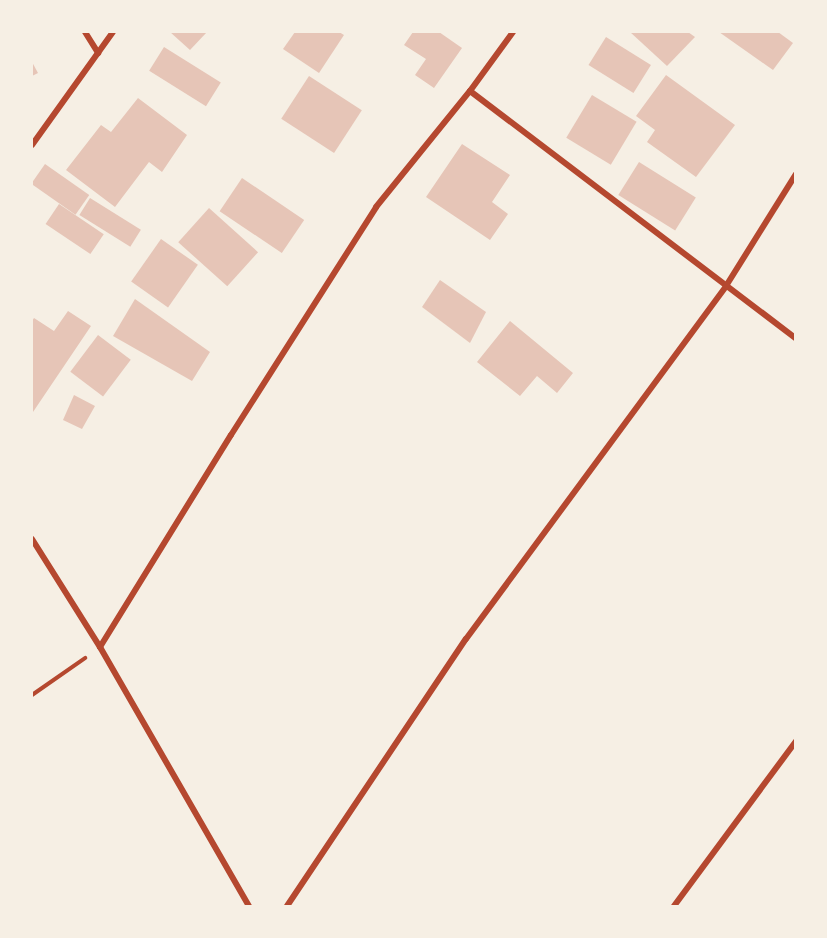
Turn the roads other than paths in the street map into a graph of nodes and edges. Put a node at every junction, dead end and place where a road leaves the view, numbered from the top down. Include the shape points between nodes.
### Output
1 (85, 32) edge
2 (113, 32) edge
3 (513, 32) edge
4 (98, 53) junction
5 (470, 91) junction
6 (32, 145) edge
7 (795, 174) edge
8 (726, 286) junction
9 (795, 338) edge
10 (32, 538) edge
11 (100, 647) junction
12 (795, 741) edge
13 (249, 906) edge
14 (287, 906) edge
15 (674, 906) edge

1 - 4 street
2 - 4 street
3 - 5 street
4 - 6 street
5 - 8 street
5 - 11 street via 376,207
7 - 8 street
8 - 9 street
8 - 14 street via 466,639
10 - 11 street
11 - 13 street
12 - 15 street

